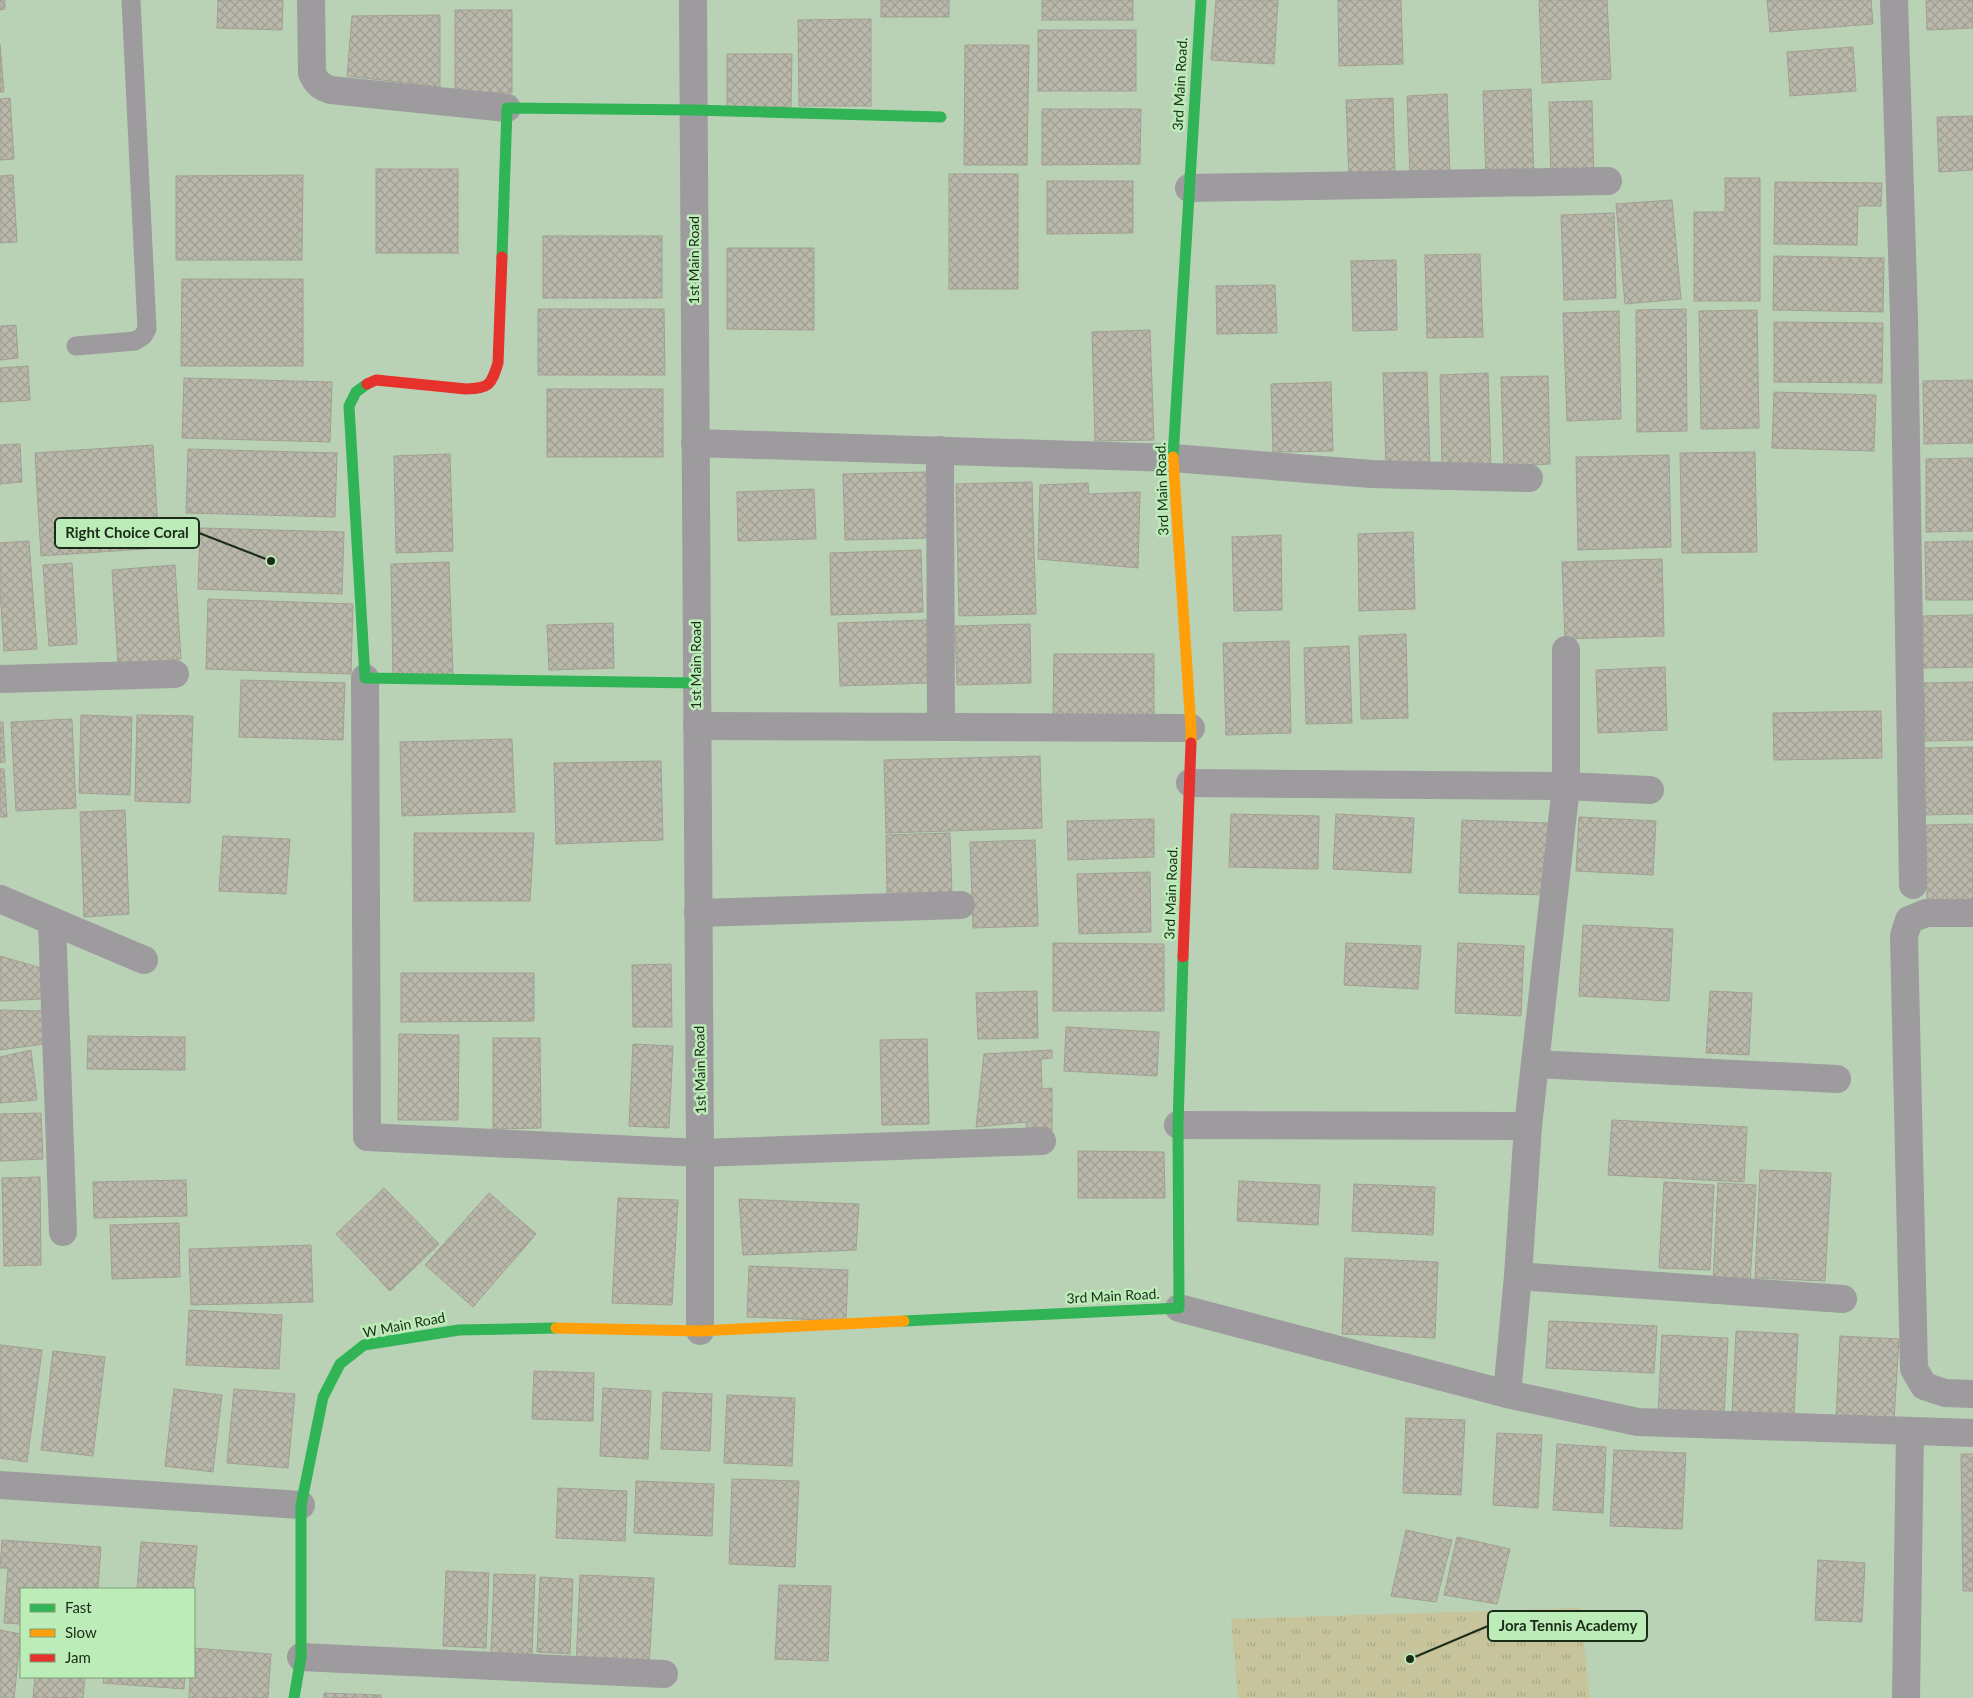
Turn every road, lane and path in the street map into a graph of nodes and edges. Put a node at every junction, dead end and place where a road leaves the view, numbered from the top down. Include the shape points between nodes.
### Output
1 (131, 0) edge
2 (311, 0) edge
3 (693, 0) edge
4 (1200, 0) edge
5 (1894, 0) edge
6 (507, 108) junction
7 (694, 110) junction
8 (941, 117) dead end
9 (1608, 182) dead end
10 (1189, 188) junction
11 (76, 346) dead end
12 (695, 443) junction
13 (940, 450) junction
14 (1173, 458) junction
15 (1529, 478) dead end
16 (1566, 650) dead end
17 (175, 674) dead end
18 (365, 678) junction
19 (0, 679) edge
20 (696, 683) junction
21 (696, 726) junction
22 (940, 727) junction
23 (1191, 728) junction
24 (1190, 783) junction
25 (1566, 786) junction
26 (1650, 790) dead end
27 (1913, 885) dead end
28 (0, 899) edge
29 (961, 905) dead end
30 (698, 913) junction
31 (1973, 913) edge
32 (52, 922) junction
33 (144, 960) dead end
34 (1535, 1064) junction
35 (1837, 1079) dead end
36 (1178, 1125) junction
37 (1528, 1126) junction
38 (1042, 1141) dead end
39 (700, 1153) junction
40 (63, 1232) dead end
41 (1518, 1276) junction
42 (1843, 1299) dead end
43 (1179, 1308) junction
44 (700, 1330) junction
45 (1506, 1394) junction
46 (1973, 1394) edge
47 (1910, 1431) junction
48 (1973, 1433) edge
49 (0, 1485) edge
50 (301, 1505) junction
51 (301, 1657) junction
52 (664, 1674) dead end
53 (294, 1698) edge
54 (1906, 1698) edge

1 - 11 lane via 147,329 135,341
2 - 6 street via 312,73 322,87
3 - 7 street, 1st Main Road
4 - 10 street, 3rd Main Road.
5 - 27 street via 1904,327
6 - 7 street
6 - 18 street via 498,363 493,379 486,387 470,390 376,380 355,392 349,406
7 - 8 street
7 - 12 street, 1st Main Road
9 - 10 street
10 - 14 street, 3rd Main Road.
12 - 13 street
12 - 20 street, 1st Main Road
13 - 14 street
13 - 22 street
14 - 15 street via 1372,474
14 - 23 street, 3rd Main Road.
16 - 25 street
17 - 19 street
18 - 20 street
18 - 39 street via 367,1138
20 - 21 street, 1st Main Road
21 - 22 street
21 - 30 street, 1st Main Road
22 - 23 street
23 - 24 street, 3rd Main Road.
24 - 25 street
24 - 36 street, 3rd Main Road.
25 - 26 street
25 - 34 street
28 - 32 street
29 - 30 street
30 - 39 street, 1st Main Road
31 - 46 street via 1926,914 1909,920 1904,936 1914,1369 1924,1386 1945,1393
32 - 33 street
32 - 40 street
34 - 35 street
34 - 37 street
36 - 37 street
36 - 43 street, 3rd Main Road.
37 - 41 street
38 - 39 street
39 - 44 street, 1st Main Road
41 - 42 street
41 - 45 street
43 - 44 street, 3rd Main Road.
43 - 45 street
44 - 50 street, W Main Road via 459,1330 364,1345 340,1364 323,1398
45 - 47 street via 1638,1422
47 - 48 street
47 - 54 street
49 - 50 street
50 - 51 street, W Main Road
51 - 52 street
51 - 53 street, W Main Road

